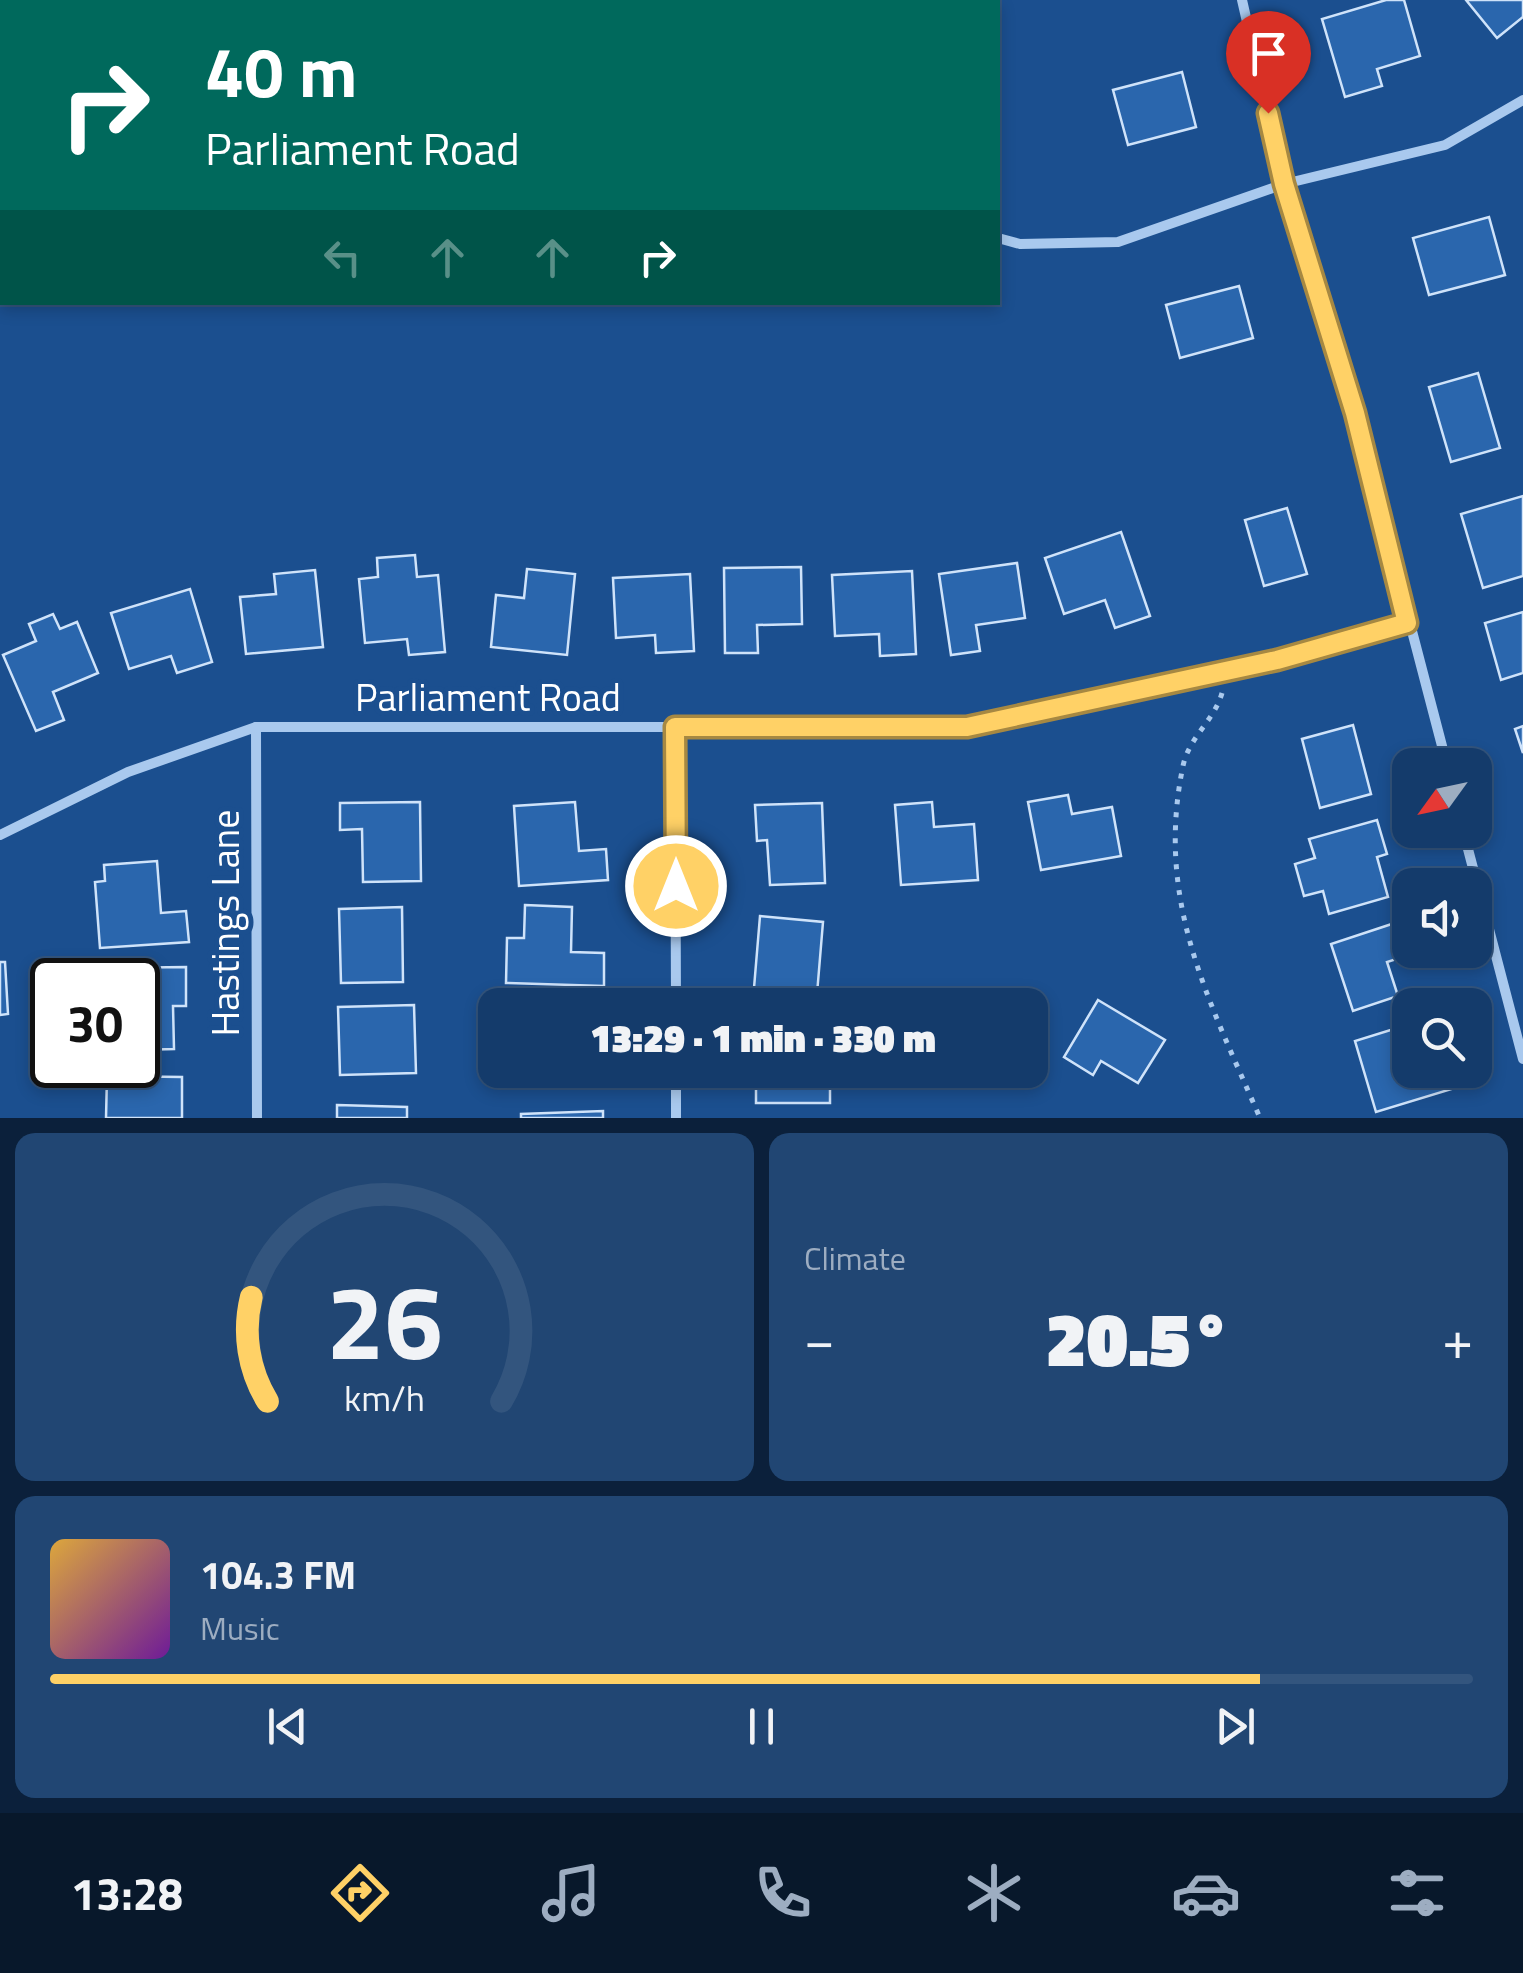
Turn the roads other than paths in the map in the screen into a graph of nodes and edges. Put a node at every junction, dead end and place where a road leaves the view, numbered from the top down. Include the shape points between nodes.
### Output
1 (1242, 0) edge
2 (1523, 100) edge
3 (1284, 184) junction
4 (1000, 239) edge
5 (1407, 623) junction
6 (256, 727) junction
7 (675, 727) junction
8 (1441, 748) edge
9 (0, 835) edge
10 (1468, 848) edge
11 (676, 988) edge
12 (1523, 1059) edge
13 (676, 1088) edge
14 (257, 1118) edge
15 (676, 1118) edge

1 - 3 street
2 - 3 street via 1445,145
3 - 4 street via 1118,242
3 - 5 street via 1355,413
5 - 7 street, Parliament Road via 1228,671 967,727
5 - 8 street
6 - 7 street, Parliament Road
6 - 9 street, Parliament Road via 128,772
6 - 14 street, Hastings Lane
7 - 11 street
10 - 12 street
13 - 15 street

